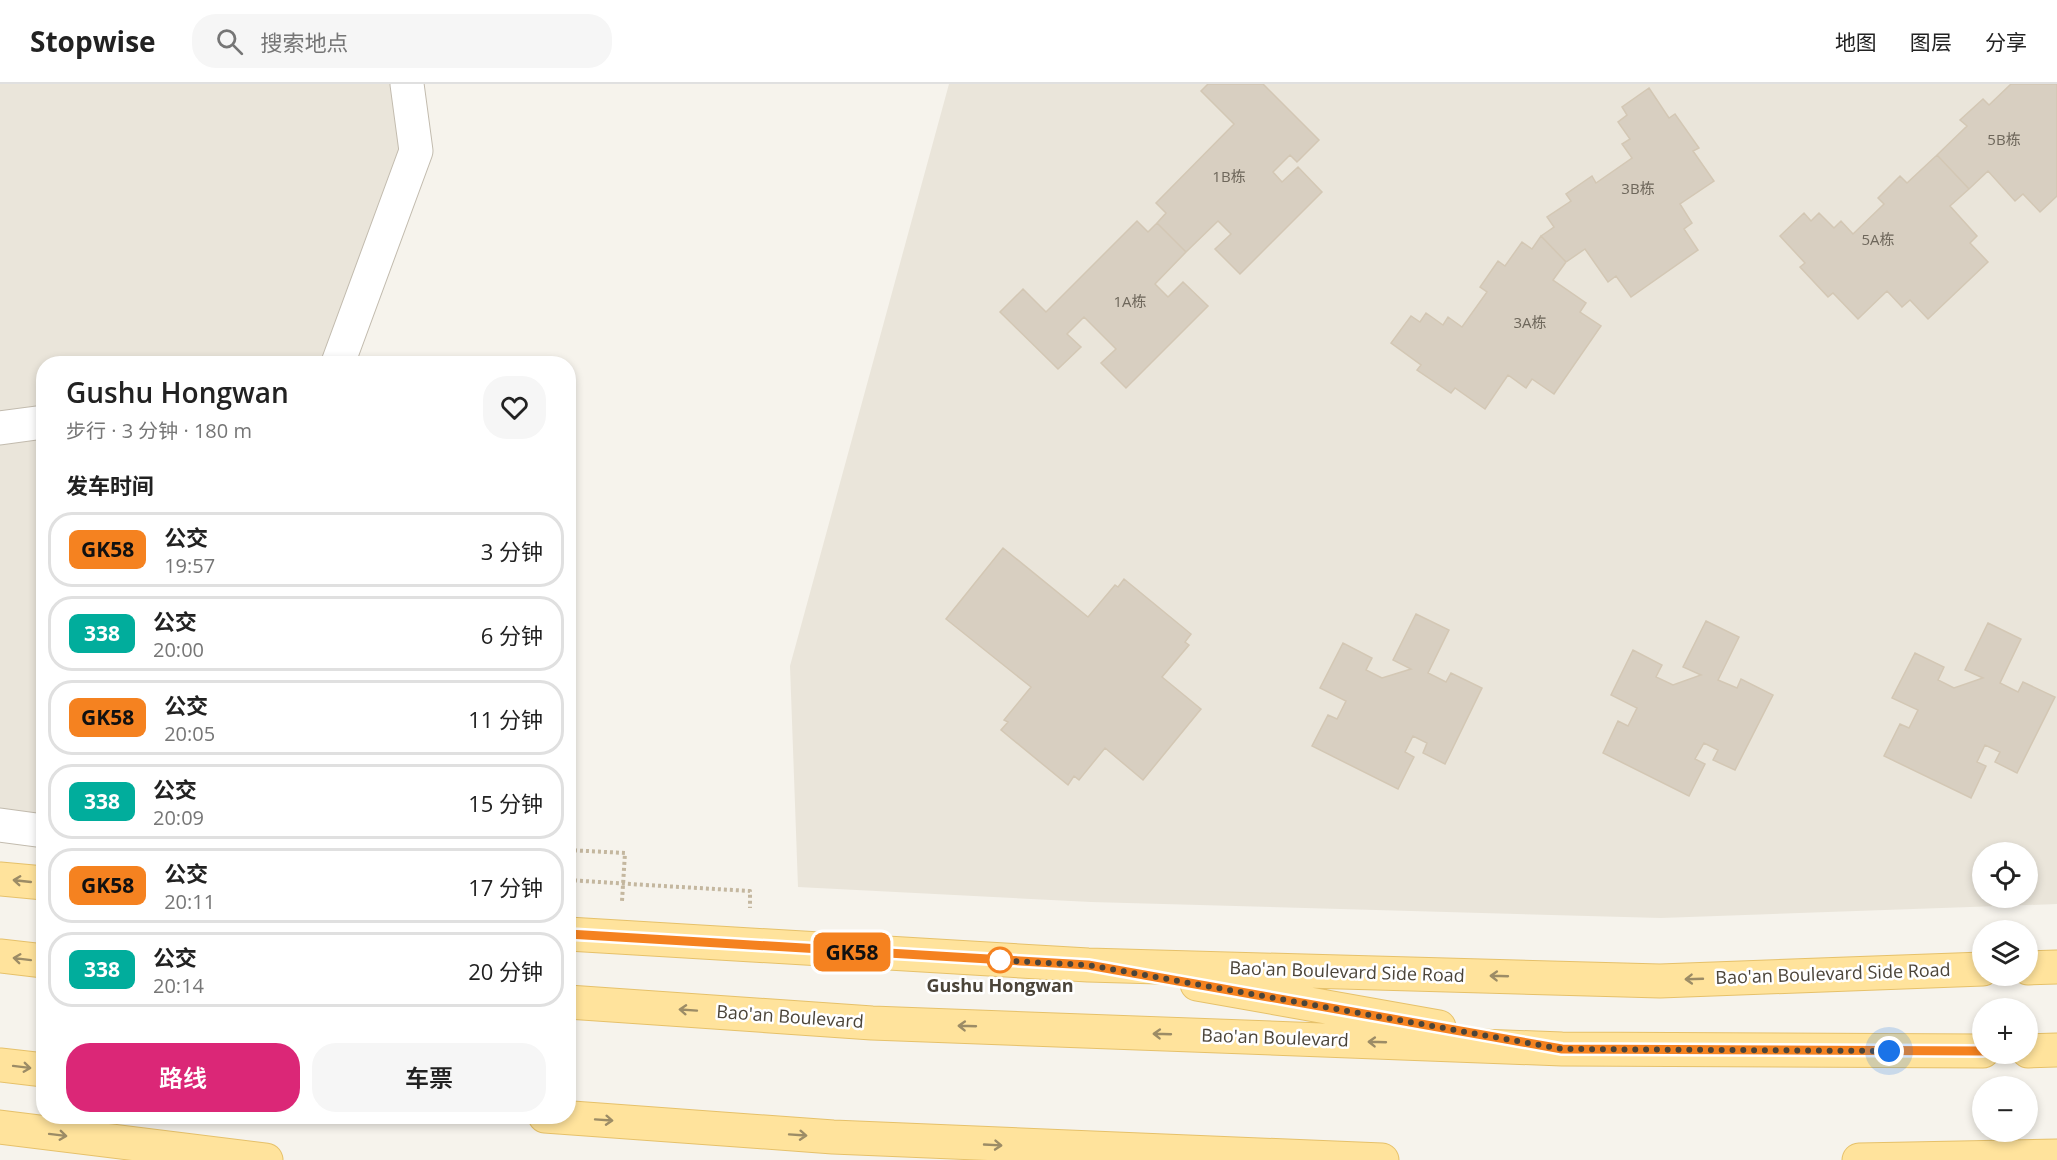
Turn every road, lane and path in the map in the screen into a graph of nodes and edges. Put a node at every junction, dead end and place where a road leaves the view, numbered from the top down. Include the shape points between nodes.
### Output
1 (407, 84) edge
2 (341, 356) edge
3 (36, 423) edge
4 (0, 428) edge
5 (0, 825) edge
6 (36, 830) edge
7 (576, 850) edge
8 (0, 879) edge
9 (576, 881) edge
10 (36, 882) edge
11 (622, 901) dead end
12 (750, 908) dead end
13 (576, 934) edge
14 (0, 956) edge
15 (36, 960) edge
16 (1088, 965) junction
17 (2057, 967) edge
18 (2038, 968) edge
19 (1972, 969) edge
20 (576, 1003) edge
21 (1562, 1049) junction
22 (2057, 1050) edge
23 (1972, 1051) edge
24 (2038, 1051) edge
25 (0, 1065) edge
26 (36, 1069) edge
27 (576, 1118) edge
28 (0, 1127) edge
29 (2057, 1156) edge
30 (249, 1159) edge
31 (1382, 1160) edge
32 (1859, 1160) edge

1 - 2 street via 416,151
3 - 4 street
5 - 6 street
7 - 11 path via 625,853
10 -> 8 main road
9 - 12 path, bridge via 750,891
13 - 16 main road, Bao'an Boulevard Side Road
15 -> 14 main road
19 -> 16 main road, Bao'an Boulevard Side Road via 1660,981
16 - 21 main road
17 - 18 main road
21 -> 20 main road, Bao'an Boulevard via 872,1023
21 - 23 main road, Bao'an Boulevard
22 - 24 main road
25 -> 26 main road
27 -> 31 main road via 833,1137
28 -> 30 main road
29 - 32 main road

